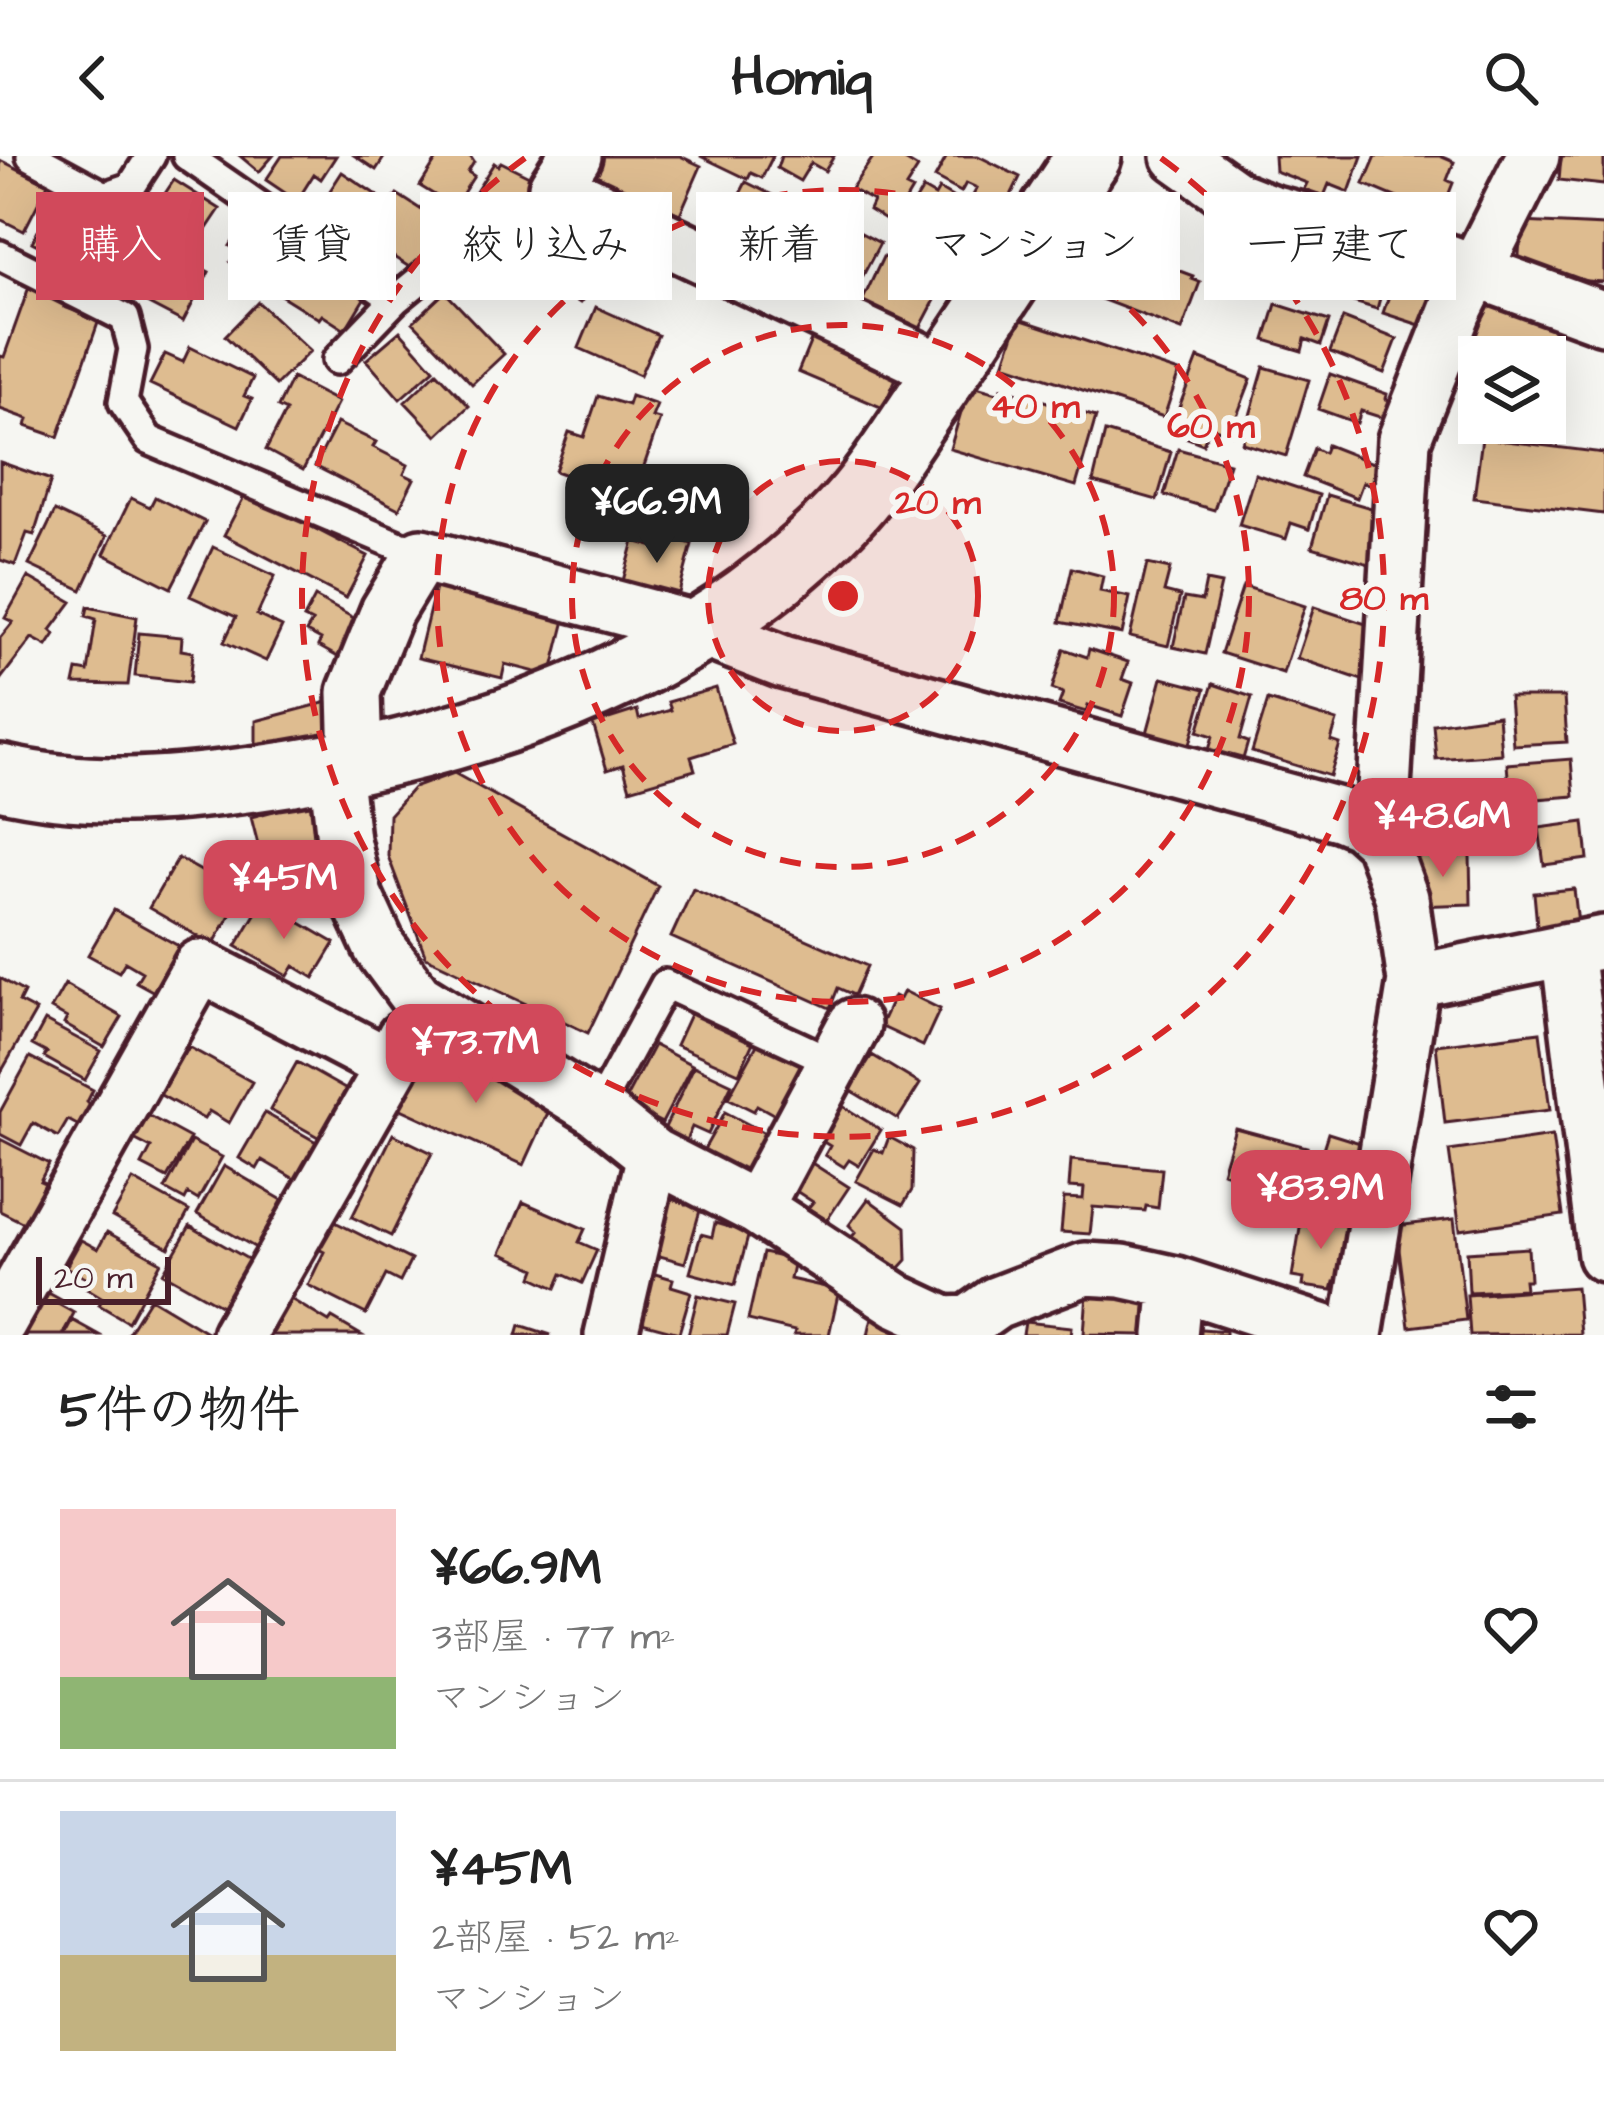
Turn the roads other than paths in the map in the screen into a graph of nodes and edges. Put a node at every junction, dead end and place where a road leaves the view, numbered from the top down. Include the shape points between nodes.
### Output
1 (31, 156) edge
2 (151, 156) edge
3 (187, 156) edge
4 (1089, 156) edge
5 (1178, 156) edge
6 (1533, 156) edge
7 (560, 167) edge
8 (239, 192) edge
9 (0, 255) edge
10 (1474, 269) junction
11 (396, 299) edge
12 (395, 300) edge
13 (1604, 318) edge
14 (337, 360) dead end
15 (947, 372) junction
16 (421, 555) junction
17 (698, 629) junction
18 (345, 765) junction
19 (0, 777) edge
20 (1381, 841) junction
21 (1586, 946) edge
22 (1414, 981) junction
23 (417, 998) junction
24 (844, 1044) joint
25 (392, 1066) junction
26 (597, 1110) junction
27 (653, 1155) junction
28 (756, 1208) junction
29 (1604, 1256) edge
30 (1176, 1282) junction
31 (0, 1322) edge
32 (238, 1335) edge
33 (611, 1335) edge
34 (1171, 1335) edge
35 (1336, 1335) edge
36 (1356, 1335) edge

1 - 2 lane via 105,196 131,187
3 - 8 lane
4 - 15 street
5 - 10 street via 1270,211
6 - 10 street
7 - 11 lane via 505,248 433,269
7 - 15 street
9 - 16 lane via 125,318 133,349 123,402 149,440
10 - 13 street
10 - 20 street via 1404,440
12 - 14 lane
15 - 17 street via 844,514 765,586
16 - 17 street
16 - 18 street via 354,692
17 - 18 street via 596,686 488,727
17 - 20 street via 783,662 1342,815
18 - 19 street via 140,793
18 - 23 street via 343,840 356,896 380,948
20 - 22 street via 1402,898
21 - 22 street
21 - 29 street
22 - 36 street
23 - 25 street
23 - 26 street
24 - 26 lane via 665,984
24 - 28 street
25 - 31 street via 200,966
25 - 32 street
26 - 27 street
27 - 28 street
27 - 33 street
28 - 30 street via 945,1323 969,1322 996,1303 1085,1269
30 - 34 street
30 - 35 street

